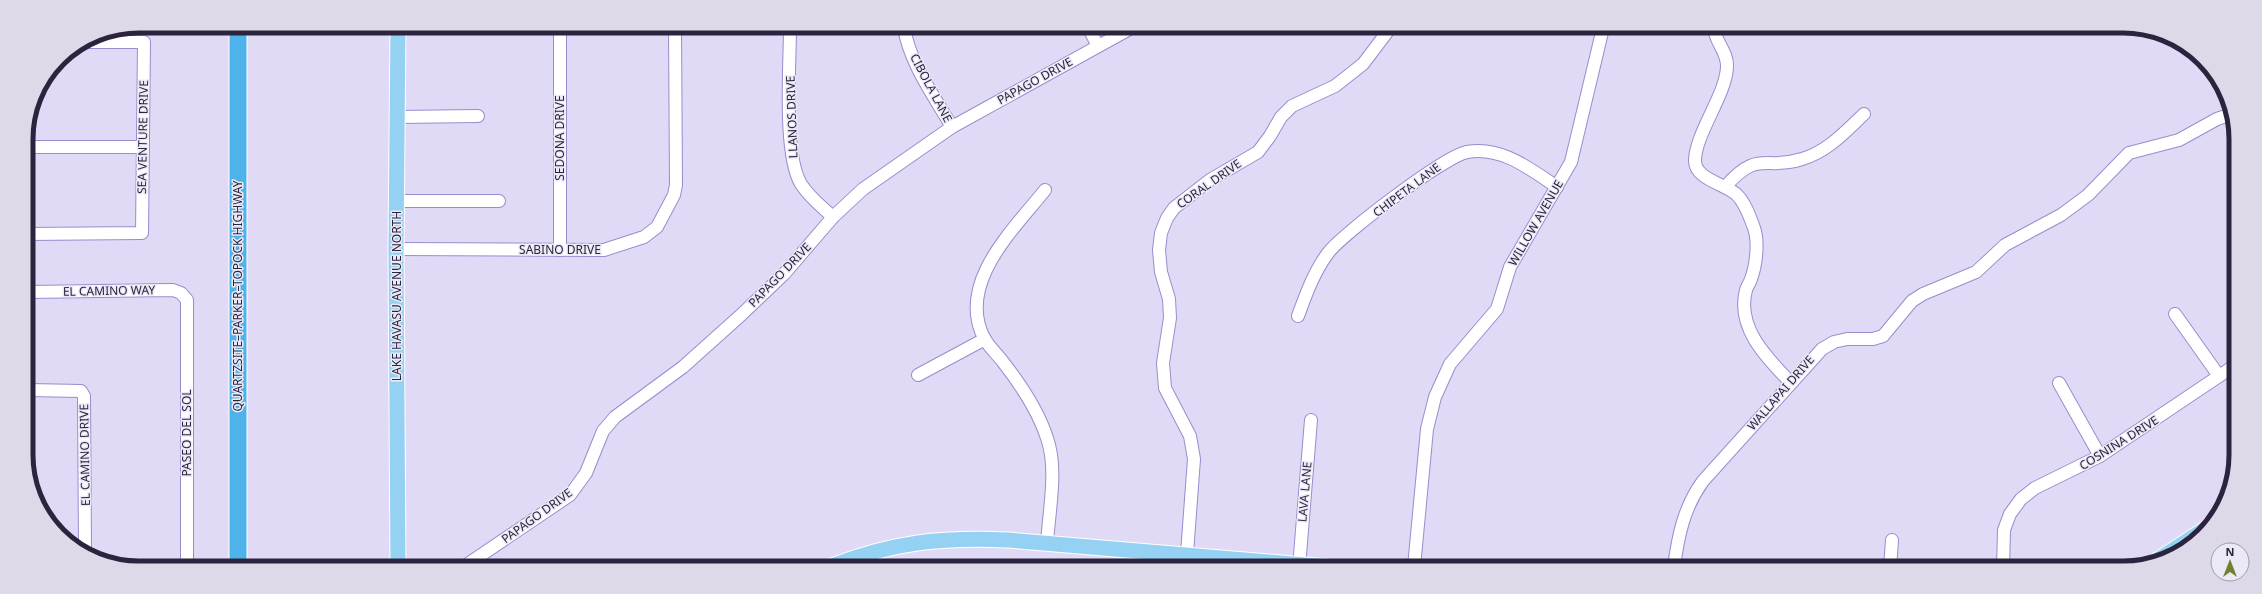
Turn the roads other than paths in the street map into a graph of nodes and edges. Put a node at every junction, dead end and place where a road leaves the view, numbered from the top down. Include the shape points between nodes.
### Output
1 (238, 33) edge
2 (398, 33) edge
3 (560, 33) edge
4 (675, 33) edge
5 (790, 33) edge
6 (905, 33) edge
7 (1091, 33) edge
8 (1122, 33) edge
9 (1386, 33) edge
10 (1601, 33) edge
11 (1714, 33) edge
12 (96, 42) edge
13 (1098, 46) junction
14 (1864, 114) dead end
15 (478, 116) dead end
16 (2226, 116) edge
17 (397, 117) junction
18 (952, 127) junction
19 (33, 147) edge
20 (142, 147) junction
21 (1557, 187) junction
22 (1724, 187) junction
23 (1045, 190) dead end
24 (397, 201) junction
25 (499, 201) dead end
26 (833, 217) junction
27 (33, 234) edge
28 (396, 249) junction
29 (560, 250) junction
30 (33, 292) edge
31 (187, 300) joint
32 (2175, 314) dead end
33 (1298, 316) dead end
34 (984, 339) junction
35 (2229, 369) edge
36 (918, 375) dead end
37 (2219, 376) junction
38 (1791, 383) junction
39 (2059, 383) dead end
40 (33, 390) edge
41 (1311, 420) dead end
42 (2100, 456) junction
43 (1892, 540) dead end
44 (1047, 543) junction
45 (85, 546) edge
46 (187, 561) edge
47 (238, 561) edge
48 (398, 561) edge
49 (472, 561) edge
50 (847, 561) edge
51 (1187, 561) edge
52 (1299, 561) edge
53 (1415, 561) edge
54 (1675, 561) edge
55 (1890, 561) edge
56 (2003, 561) edge

1 - 47 highway, QUARTZSITE–PARKER–TOPOCK HIGHWAY
2 - 17 main road, LAKE HAVASU AVENUE NORTH
3 - 29 street, SEDONA DRIVE
4 - 29 street, SABINO DRIVE via 676,185 664,215 657,228 644,237 624,245 604,250
5 - 26 street, LLANOS DRIVE via 790,139 795,169 801,184
6 - 18 street, CIBOLA LANE via 914,59
7 - 13 street
8 - 13 street, PAPAGO DRIVE
9 - 51 street, CORAL DRIVE via 1363,64 1335,86 1292,106 1281,117 1258,152 1210,180 1185,199 1174,208 1163,228 1159,250 1161,272 1169,299 1170,318 1163,363 1165,388 1190,436 1194,459
10 - 21 street, WILLOW AVENUE via 1571,162
11 - 22 street via 1723,47 1727,72 1695,161 1696,168 1703,175
12 - 20 street, SEA VENTURE DRIVE via 144,42
13 - 18 street, PAPAGO DRIVE
14 - 22 street via 1821,152 1802,160 1748,165
15 - 17 street
16 - 38 street, WALLAPAI DRIVE via 2179,140 2129,153 2088,195 2061,215 2005,245 1976,272 1912,301 1883,336 1873,339 1847,339 1834,342 1822,349
17 - 24 main road, LAKE HAVASU AVENUE NORTH
18 - 26 street, PAPAGO DRIVE via 863,189
19 - 20 street
20 - 27 street, SEA VENTURE DRIVE via 142,233
21 - 33 street, CHIPETA LANE via 1517,161 1499,153 1467,152 1454,156 1432,169 1329,252 1308,289
21 - 53 street, WILLOW AVENUE via 1510,266 1497,309 1450,364 1435,397 1427,429
22 - 38 street via 1736,194 1755,230 1756,262 1744,302 1744,315 1749,330 1764,356
23 - 34 street via 1003,243 983,276 978,300
24 - 25 street
24 - 28 main road, LAKE HAVASU AVENUE NORTH
26 - 49 street, PAPAGO DRIVE via 784,274 741,315 683,367 615,418 603,431 586,474 570,494
28 - 29 street, SABINO DRIVE
28 - 48 main road, LAKE HAVASU AVENUE NORTH
30 - 31 street, EL CAMINO WAY via 173,290 181,293
31 - 46 street, PASEO DEL SOL
32 - 37 street
34 - 36 street
34 - 44 street via 1024,390 1043,424 1048,439 1053,465
35 - 37 street, COSNINA DRIVE
37 - 42 street, COSNINA DRIVE
38 - 54 street, WALLAPAI DRIVE via 1692,496 1678,534
39 - 42 street
40 - 45 street, EL CAMINO DRIVE via 81,391 84,396
41 - 52 street, LAVA LANE
42 - 56 street, COSNINA DRIVE via 2035,488 2021,499 2010,514 2004,530
43 - 55 street
44 - 50 main road via 961,538 932,540 880,550
44 - 51 main road

